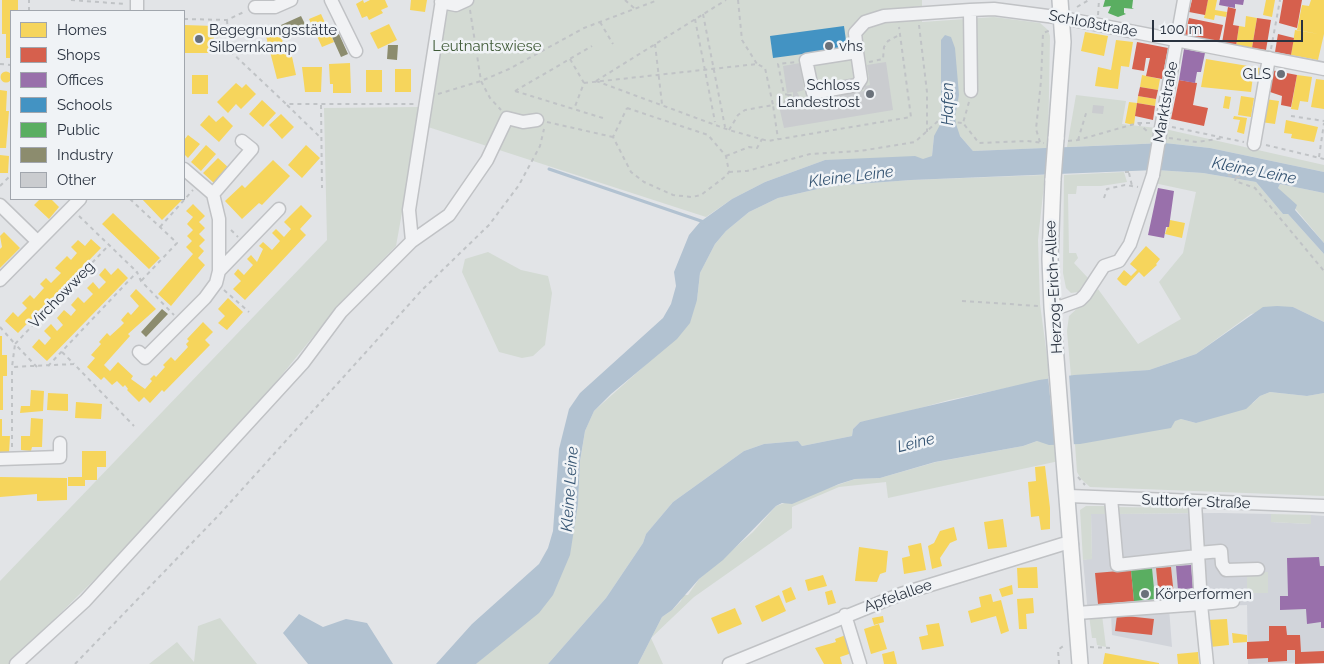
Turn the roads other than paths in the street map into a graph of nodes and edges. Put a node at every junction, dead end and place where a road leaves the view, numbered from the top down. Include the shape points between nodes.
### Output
1 (290, 0) edge
2 (331, 0) edge
3 (1060, 0) edge
4 (1184, 0) edge
5 (441, 1) edge
6 (468, 5) edge
7 (254, 7) road end
8 (970, 10) junction
9 (1063, 18) junction
10 (1177, 40) junction
11 (356, 51) dead end
12 (857, 52) junction
13 (1269, 58) junction
14 (1324, 69) edge
15 (971, 91) road end
16 (542, 121) road end
17 (242, 141) dead end
18 (1254, 144) dead end
19 (185, 170) edge
20 (213, 194) junction
21 (75, 203) edge
22 (0, 205) edge
23 (279, 210) dead end
24 (37, 241) junction
25 (412, 241) junction
26 (218, 277) junction
27 (0, 280) edge
28 (1052, 306) junction
29 (139, 352) dead end
30 (60, 443) dead end
31 (6, 459) edge
32 (1068, 496) junction
33 (1111, 498) junction
34 (1195, 502) junction
35 (1324, 506) edge
36 (1072, 544) junction
37 (1198, 555) junction
38 (1258, 569) dead end
39 (1232, 601) dead end
40 (1201, 604) junction
41 (1077, 613) junction
42 (846, 615) junction
43 (16, 664) edge
44 (729, 664) edge
45 (860, 664) edge
46 (1071, 664) edge
47 (1080, 664) edge
48 (1207, 664) edge

1 - 7 street via 275,7
2 - 11 street
3 - 9 main road, Herzog-Erich-Allee
4 - 10 street, Marktstraße
5 - 6 street
5 - 25 street via 410,210
8 - 9 street, Schloßstraße via 994,9
8 - 12 street, Schloßstraße via 875,17 855,33
8 - 15 street
9 - 10 street, Schloßstraße
9 - 28 main road, Herzog-Erich-Allee, bridge via 1053,179
10 - 13 street, Schloßstraße
10 - 28 street, Marktstraße, bridge via 1150,189 1130,244 1119,261 1104,266 1080,300
12 - 12 street, Schloßstraße via 806,60 813,93 857,85 862,79
13 - 14 street, Schloßstraße
13 - 18 street
16 - 25 street via 523,122 507,118 487,160 449,215
17 - 20 street via 252,149
19 - 20 street
20 - 26 street via 219,219
21 - 24 street
22 - 24 street
23 - 26 street
24 - 27 street
25 - 43 street via 341,312 304,363 85,601
26 - 29 street via 205,298 145,358
28 - 32 main road, Herzog-Erich-Allee
30 - 31 street via 60,457
32 - 33 street, Suttorfer Straße
32 - 36 main road, Herzog-Erich-Allee
33 - 34 street, Suttorfer Straße
33 - 37 street via 1117,565
34 - 35 street, Suttorfer Straße
34 - 37 street
36 - 41 main road, Herzog-Erich-Allee
36 - 42 street, Apfelallee via 1063,544 911,591
37 - 38 street via 1221,551 1226,570
37 - 40 street
39 - 40 street
40 - 41 street
40 - 48 street
41 - 47 main road, Herzog-Erich-Allee
42 - 44 street, Apfelallee
42 - 45 street
46 - 47 main road

